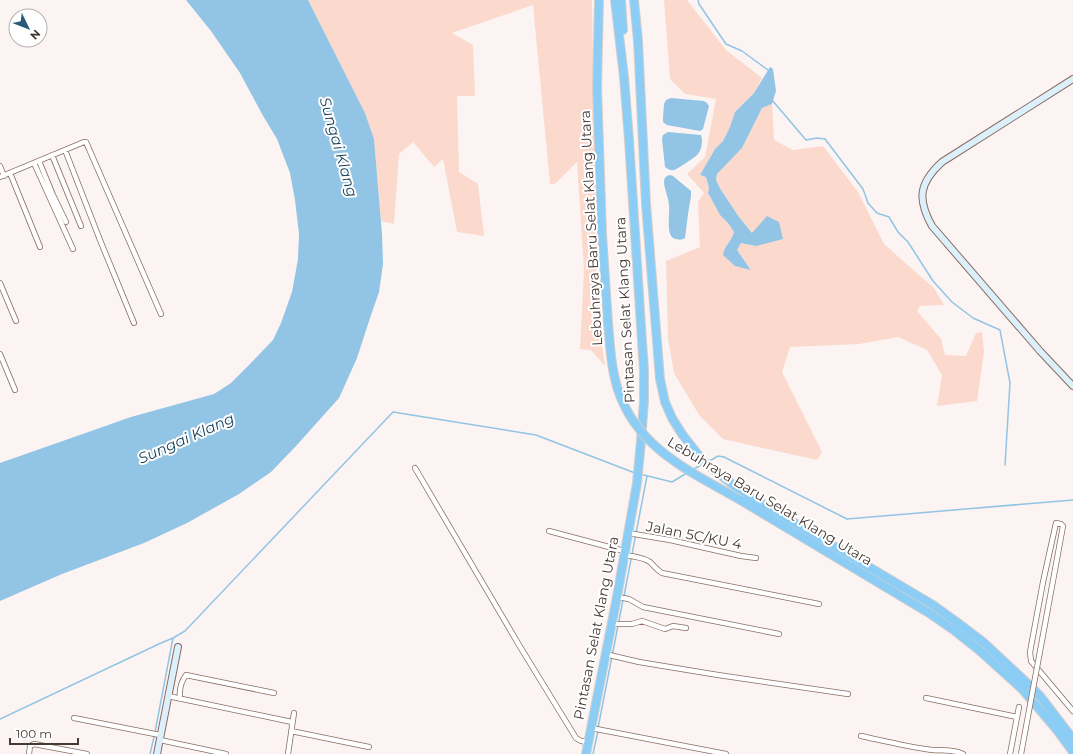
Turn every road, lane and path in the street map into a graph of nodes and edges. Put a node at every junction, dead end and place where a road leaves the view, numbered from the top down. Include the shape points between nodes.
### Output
1 (599, 0) edge
2 (614, 0) edge
3 (621, 0) edge
4 (634, 0) edge
5 (624, 77) junction
6 (1073, 79) edge
7 (65, 150) junction
8 (52, 155) junction
9 (37, 162) junction
10 (0, 166) edge
11 (10, 173) junction
12 (2, 176) edge
13 (66, 222) dead end
14 (81, 226) dead end
15 (40, 248) dead end
16 (73, 249) dead end
17 (0, 283) edge
18 (161, 314) dead end
19 (16, 321) dead end
20 (134, 323) dead end
21 (0, 354) edge
22 (1073, 386) edge
23 (15, 390) dead end
24 (415, 468) dead end
25 (549, 531) dead end
26 (628, 533) junction
27 (625, 554) junction
28 (756, 558) dead end
29 (618, 598) junction
30 (819, 604) dead end
31 (613, 625) junction
32 (686, 628) dead end
33 (779, 634) dead end
34 (178, 647) dead end
35 (607, 655) junction
36 (274, 693) dead end
37 (848, 694) dead end
38 (168, 696) junction
39 (926, 698) dead end
40 (180, 699) junction
41 (1019, 707) dead end
42 (1073, 711) edge
43 (294, 713) dead end
44 (1018, 717) junction
45 (74, 718) dead end
46 (292, 722) junction
47 (592, 728) junction
48 (292, 731) junction
49 (861, 736) dead end
50 (160, 738) junction
51 (1073, 739) edge
52 (588, 742) junction
53 (369, 747) dead end
54 (1073, 752) edge
55 (29, 754) edge
56 (87, 754) edge
57 (157, 754) edge
58 (226, 754) edge
59 (288, 754) edge
60 (586, 754) edge
61 (726, 754) edge
62 (963, 754) edge
63 (1010, 754) edge
64 (1021, 754) edge

1 - 54 highway, Lebuhraya Baru Selat Klang Utara, bridge via 597,87 608,323 611,360 618,389 633,422 650,443 681,466 923,609 955,631 1022,689
2 - 5 highway
3 - 5 highway
4 - 51 highway, Lebuhraya Baru Selat Klang Utara via 647,219 660,379 672,418 703,461 741,491 933,605 983,642 1040,696
5 - 26 highway, Pintasan Selat Klang Utara via 644,370 639,464
6 - 22 street via 942,162 929,174 923,189 922,201 925,214 932,226
7 - 8 street
7 - 18 street via 87,143
7 - 20 street
8 - 9 street
8 - 14 street
9 - 11 street
9 - 13 street
9 - 16 street
10 - 12 street
11 - 12 street
11 - 15 street
17 - 19 street
21 - 23 street
24 - 52 street via 576,738
25 - 27 street
26 - 27 highway, Pintasan Selat Klang Utara
26 - 28 street, Jalan 5C/KU 4
27 - 29 highway, Pintasan Selat Klang Utara
27 - 30 street via 646,560 662,573
29 - 31 highway, Pintasan Selat Klang Utara
29 - 33 street via 629,599 643,607
31 - 32 street via 642,621 665,629 673,626
31 - 35 highway, Pintasan Selat Klang Utara
34 - 38 street
35 - 37 street via 718,675
35 - 47 highway, Pintasan Selat Klang Utara
36 - 40 street via 186,675 181,682
38 - 40 street
38 - 50 street
39 - 44 street
40 - 46 street
41 - 44 street
42 - 64 street, bridge via 1031,661 1030,652 1056,523 1063,526 1048,608
43 - 46 street
44 - 63 street
45 - 50 street
46 - 48 street
47 - 52 highway, Pintasan Selat Klang Utara
47 - 61 street
48 - 53 street
48 - 59 street
49 - 62 street
50 - 57 street
50 - 58 street
52 - 60 highway, Pintasan Selat Klang Utara
55 - 56 street via 30,746 34,744

